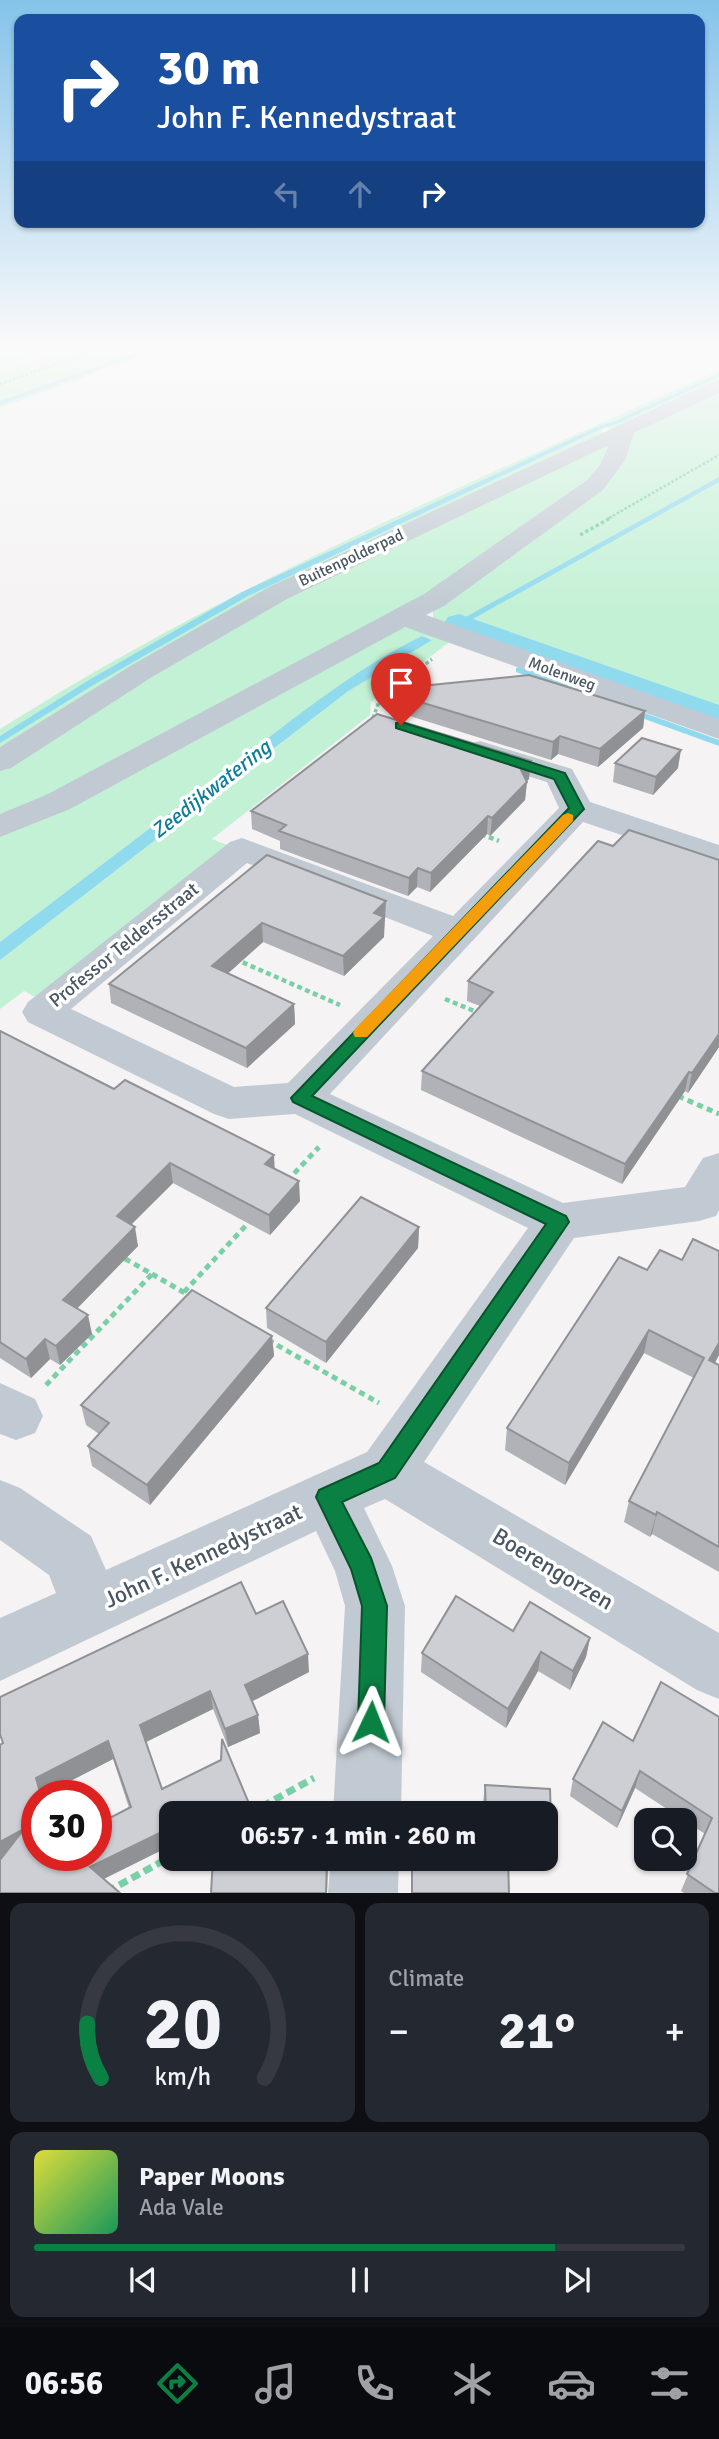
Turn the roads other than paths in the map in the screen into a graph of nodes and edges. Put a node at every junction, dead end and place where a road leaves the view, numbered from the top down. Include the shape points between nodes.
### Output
1 (614, 434) edge
2 (623, 434) edge
3 (405, 617) junction
4 (719, 730) edge
5 (454, 742) edge
6 (0, 761) edge
7 (577, 809) junction
8 (0, 827) edge
9 (719, 857) edge
10 (459, 932) junction
11 (300, 1098) junction
12 (712, 1195) edge
13 (559, 1222) junction
14 (402, 1448) junction
15 (328, 1497) junction
16 (0, 1507) edge
17 (92, 1607) junction
18 (0, 1650) edge
19 (719, 1668) edge
20 (368, 1801) edge
21 (364, 1871) edge
22 (363, 1893) edge

1 - 6 street, Buitenpolderpad via 278,593 142,671
2 - 3 street via 608,470 585,494
3 - 4 street, Molenweg
3 - 8 street via 58,802
5 - 7 street via 560,776
7 - 9 street
7 - 10 street
10 - 11 street
10 - 11 street, Professor Teldersstraat via 242,849 42,1012 229,1102
11 - 13 street, Professor Teldersstraat
12 - 13 street
13 - 14 street
14 - 15 street, John F. Kennedystraat
14 - 19 street, Boerengorzen
15 - 17 street, John F. Kennedystraat
15 - 20 street via 363,1566 375,1606
16 - 17 street via 70,1556
17 - 18 street, John F. Kennedystraat
21 - 22 street

